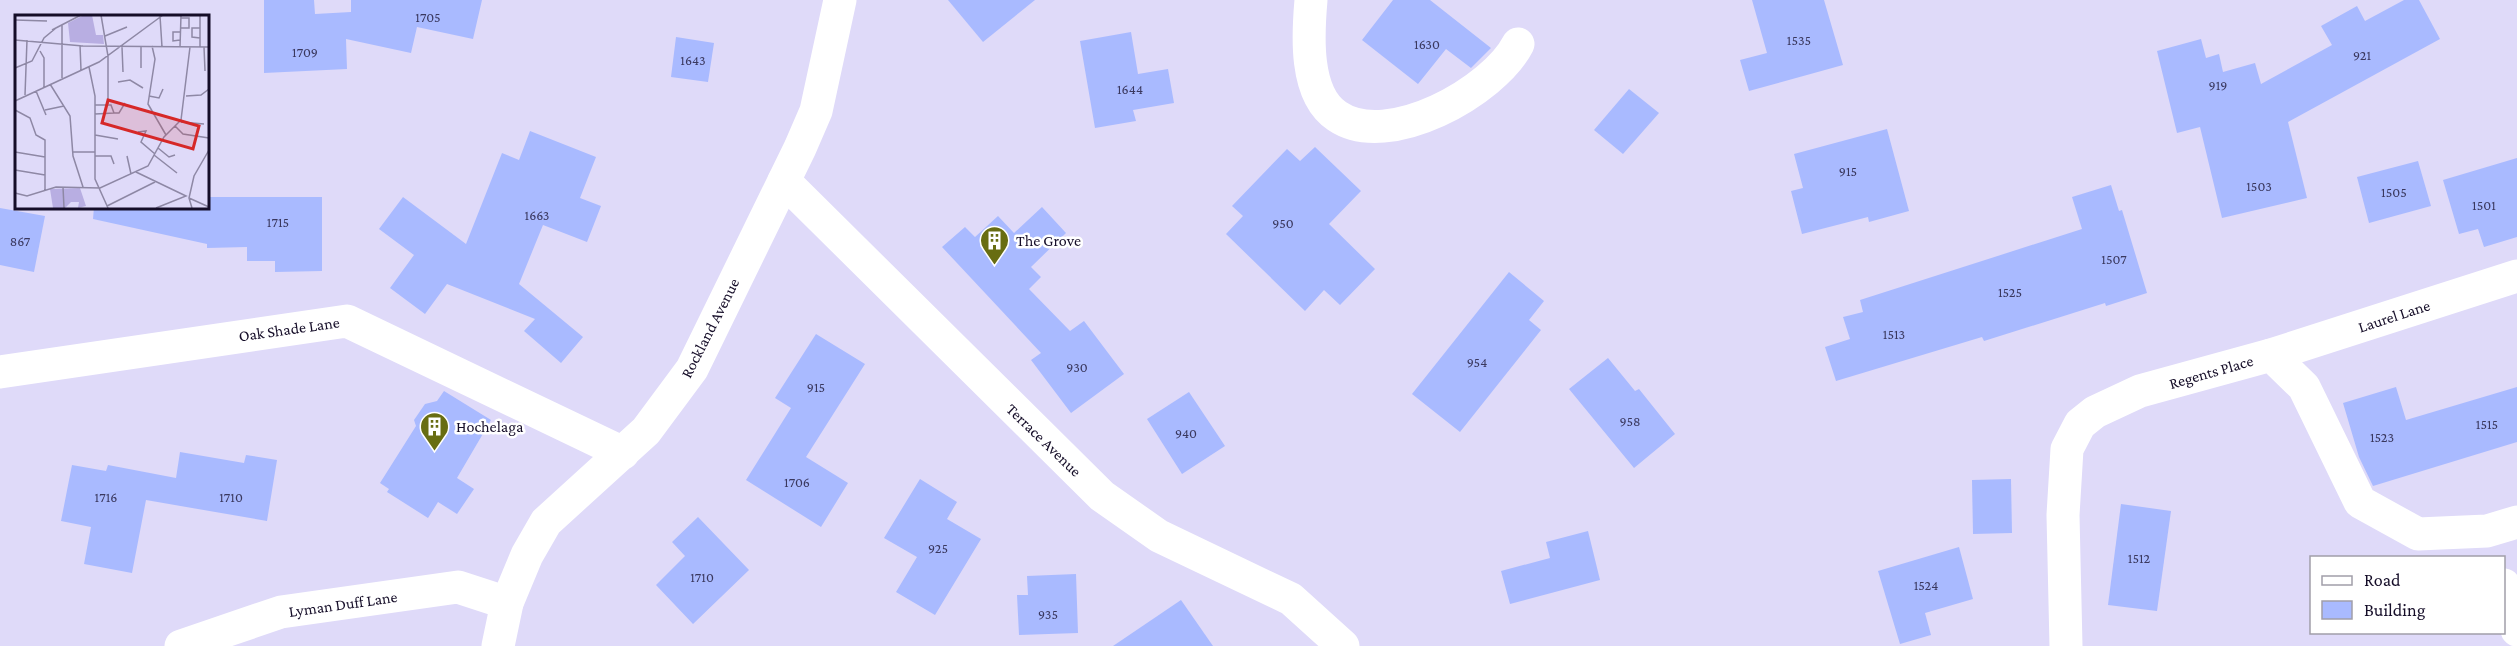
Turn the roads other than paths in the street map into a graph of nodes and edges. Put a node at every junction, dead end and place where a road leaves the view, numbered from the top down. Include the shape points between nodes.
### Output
1 (840, 0) edge
2 (1311, 0) edge
3 (1518, 44) dead end
4 (784, 181) junction
5 (2517, 276) edge
6 (2271, 355) junction
7 (0, 372) edge
8 (623, 453) junction
9 (2500, 537) edge
10 (2505, 588) edge
11 (507, 603) junction
12 (2517, 630) edge
13 (181, 646) edge
14 (498, 646) edge
15 (1343, 646) edge
16 (2066, 646) edge

1 - 4 street, Rockland Avenue via 816,111
2 - 3 street via 1307,38 1311,71 1322,97 1337,116 1362,125 1391,127 1453,103 1484,84 1510,60
4 - 8 street, Rockland Avenue via 692,369 646,432
4 - 15 street, Terrace Avenue via 1102,496 1158,536 1291,599
5 - 6 street, Laurel Lane
6 - 9 street, Regents Place via 2304,387 2360,502 2418,534
6 - 16 street, Regents Place via 2140,392 2095,412 2080,424 2067,449 2063,515
7 - 8 street, Oak Shade Lane via 347,321
8 - 11 street, Rockland Avenue via 546,522
10 - 12 street
11 - 13 street, Lyman Duff Lane via 458,587 281,612
11 - 14 street, Rockland Avenue

